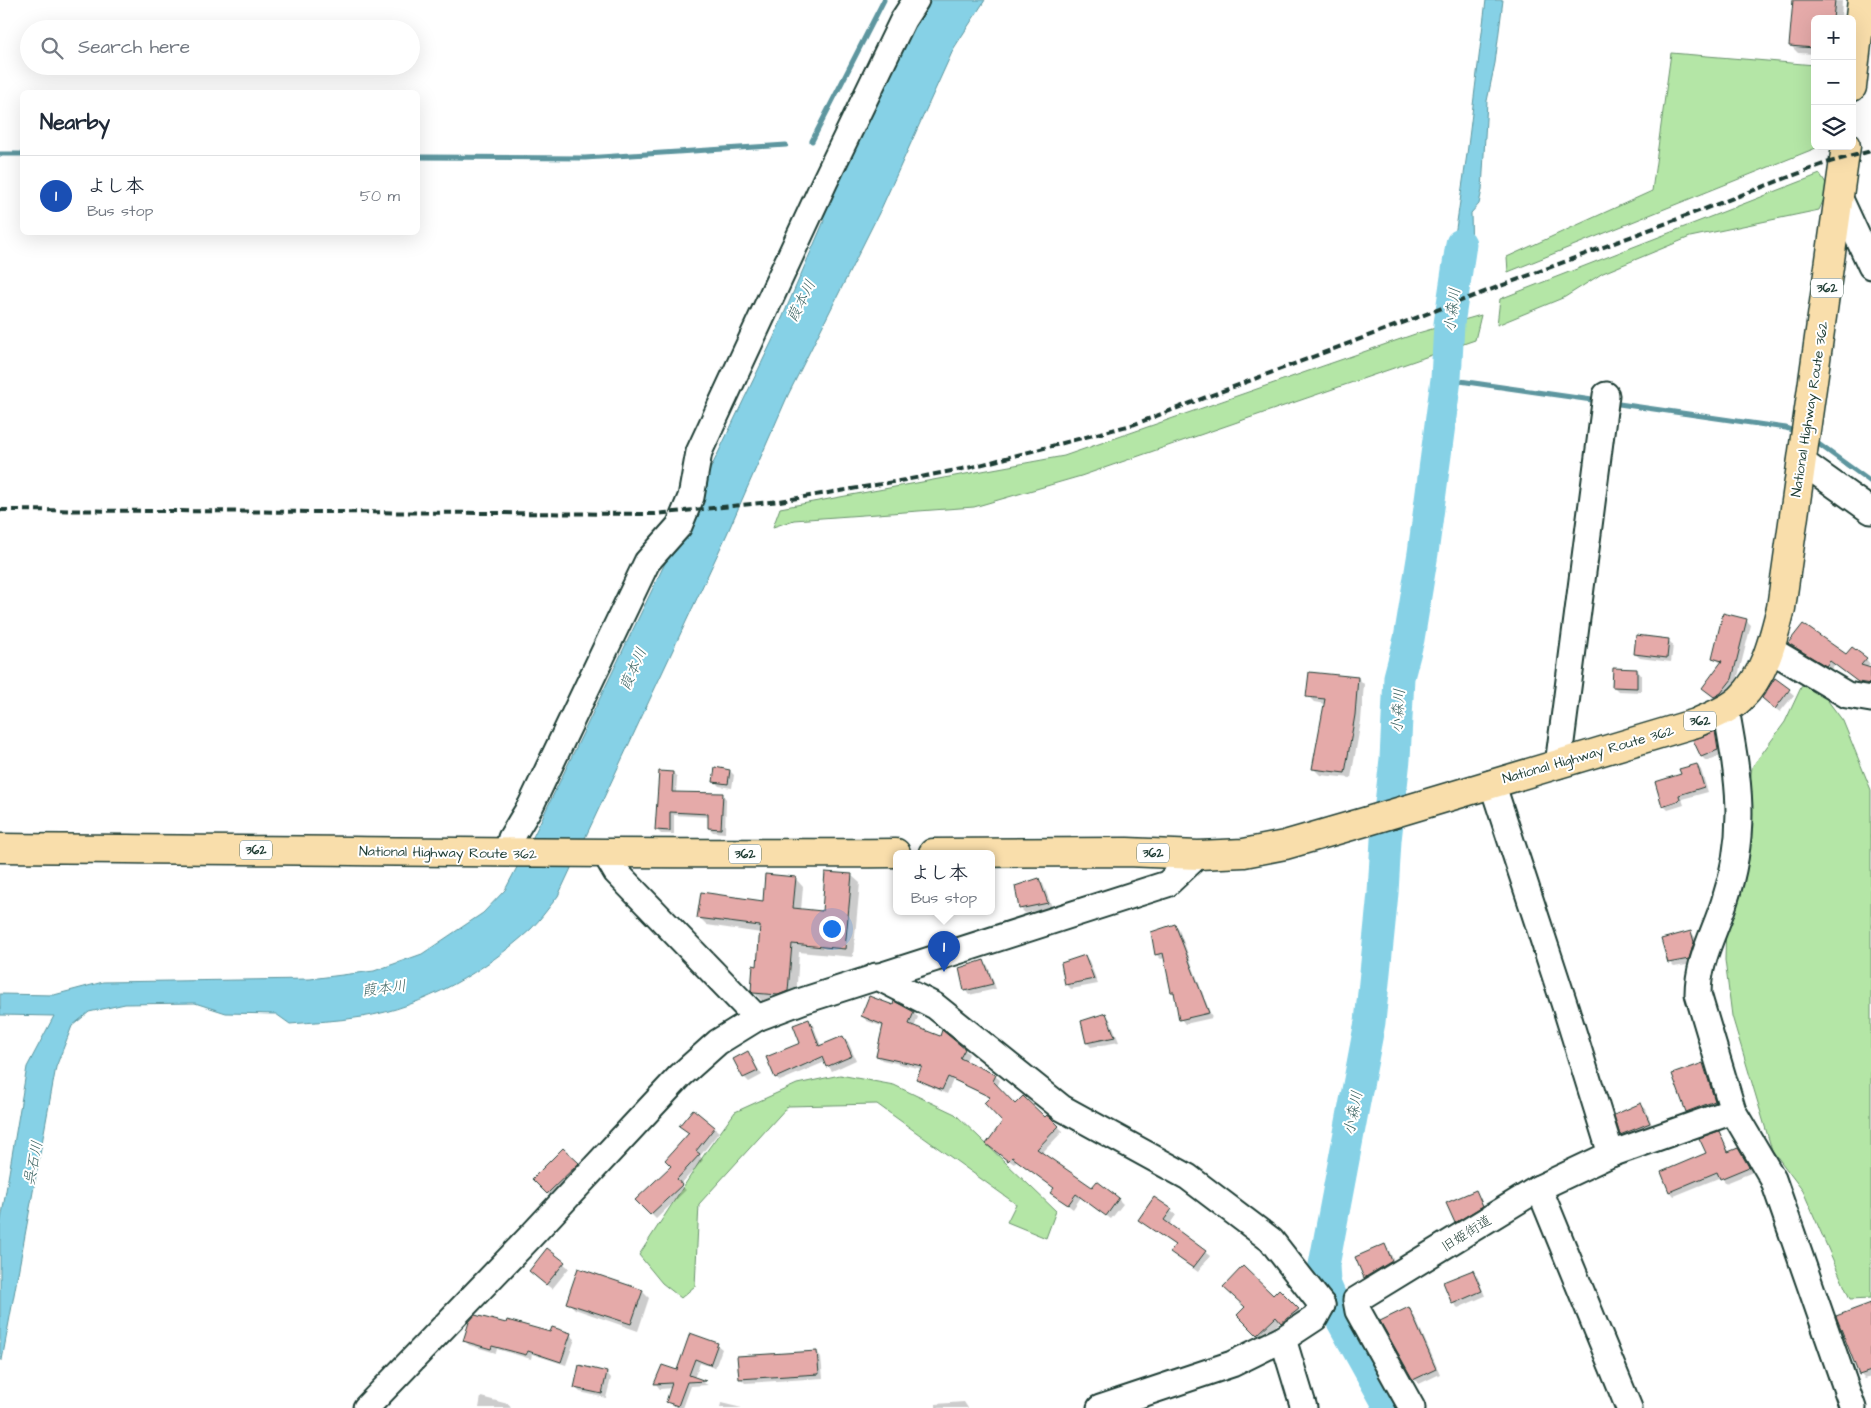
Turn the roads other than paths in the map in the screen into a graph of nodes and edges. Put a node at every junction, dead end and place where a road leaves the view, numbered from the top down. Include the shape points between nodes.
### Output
1 (916, 0) edge
2 (1862, 0) edge
3 (1855, 60) edge
4 (1846, 150) edge
5 (1840, 198) junction
6 (1871, 266) edge
7 (1605, 403) dead end
8 (1803, 447) junction
9 (1871, 511) edge
10 (1771, 650) junction
11 (1871, 699) edge
12 (1726, 709) junction
13 (1558, 765) junction
14 (1492, 783) junction
15 (0, 848) edge
16 (510, 852) junction
17 (893, 853) edge
18 (995, 853) edge
19 (599, 854) junction
20 (1198, 855) junction
21 (876, 976) junction
22 (757, 1018) junction
23 (1733, 1110) junction
24 (1611, 1154) junction
25 (1539, 1188) junction
26 (1322, 1305) junction
27 (1358, 1311) junction
28 (1283, 1339) junction
29 (1106, 1407) edge
30 (366, 1408) edge
31 (1304, 1408) edge
32 (1412, 1408) edge
33 (1629, 1408) edge
34 (1854, 1408) edge

1 - 16 street via 903,20 825,181 699,452 691,497 678,526 647,562 532,805 511,838
2 - 3 highway
4 - 5 highway, National Highway Route 362 / 362
5 - 6 street
5 - 8 highway, National Highway Route 362 / 362
7 - 13 street
8 - 9 street
8 - 10 highway, National Highway Route 362 / 362 via 1781,608
10 - 11 street via 1847,695
10 - 12 highway, National Highway Route 362 / 362 via 1748,689
12 - 13 highway, National Highway Route 362 / 362 via 1696,723
12 - 23 street via 1739,786 1739,840 1724,904 1698,974 1698,994
13 - 14 highway, National Highway Route 362 / 362
14 - 20 highway, National Highway Route 362 / 362 via 1285,845 1244,853
14 - 24 street
15 - 16 highway, National Highway Route 362 / 362
16 - 19 highway, National Highway Route 362 / 362
17 - 19 highway, National Highway Route 362 / 362
18 - 20 highway, National Highway Route 362 / 362
19 - 22 street
20 - 21 street via 1167,884
21 - 22 street
21 - 26 street via 935,1006 1062,1108 1188,1177 1271,1240
22 - 30 street via 718,1042 680,1076
23 - 24 street, 旧姫街道
23 - 34 street via 1773,1179
24 - 25 street, 旧姫街道
25 - 27 street, 旧姫街道 via 1361,1295 1356,1300
25 - 33 street
26 - 27 street
26 - 28 street via 1315,1318
27 - 32 street
28 - 29 street via 1232,1364
28 - 31 street

